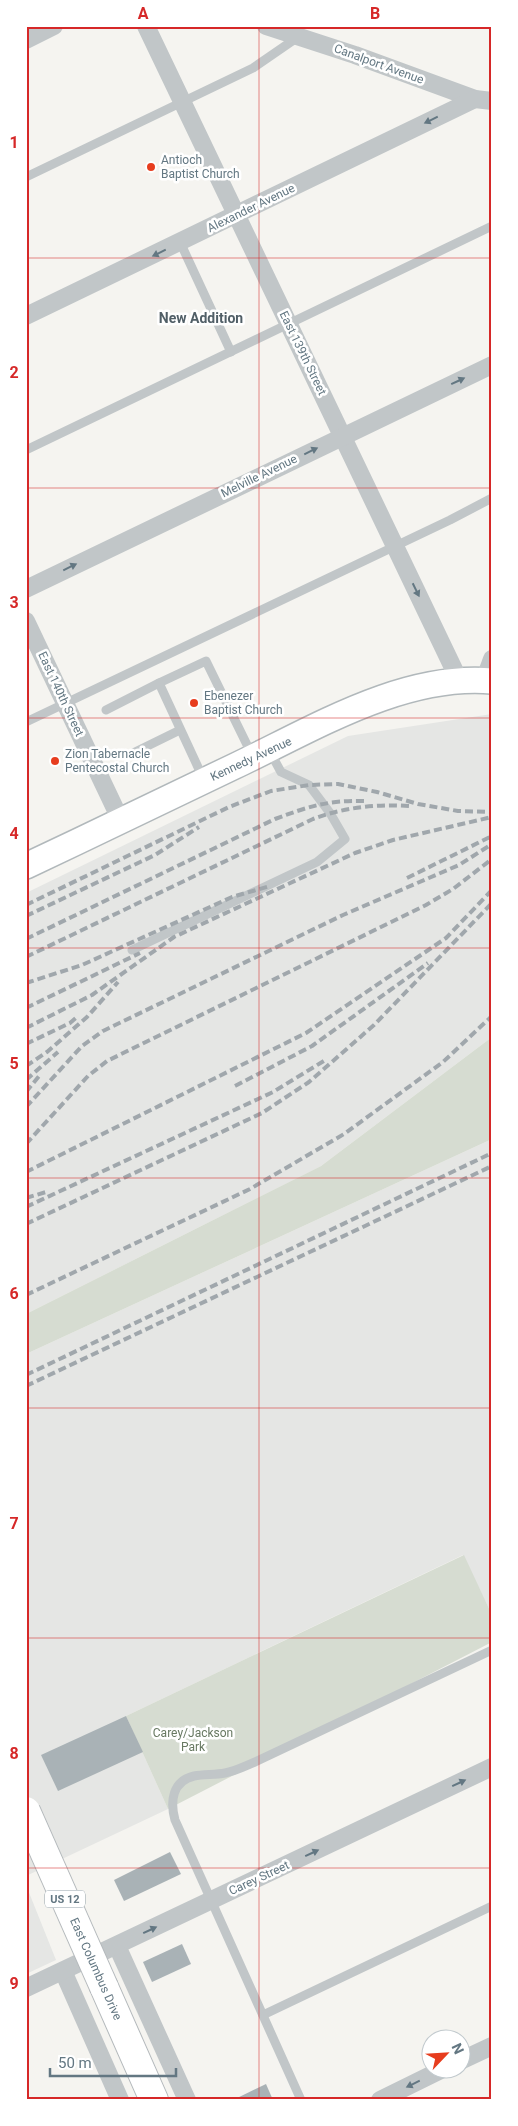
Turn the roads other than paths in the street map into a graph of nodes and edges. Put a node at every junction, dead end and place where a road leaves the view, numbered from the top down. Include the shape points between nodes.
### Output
1 (54, 26) edge
2 (146, 26) edge
3 (266, 26) edge
4 (298, 37) junction
5 (26, 40) edge
6 (483, 100) edge
7 (182, 102) junction
8 (26, 177) edge
9 (236, 216) junction
10 (492, 226) edge
11 (180, 242) junction
12 (26, 316) edge
13 (289, 324) junction
14 (231, 352) junction
15 (492, 365) edge
16 (342, 436) junction
17 (26, 450) edge
18 (492, 498) edge
19 (395, 546) junction
20 (26, 589) edge
21 (26, 621) edge
22 (489, 674) edge
23 (459, 680) junction
24 (159, 683) junction
25 (66, 704) junction
26 (106, 710) dead end
27 (26, 722) edge
28 (180, 730) junction
29 (261, 754) junction
30 (127, 756) dead end
31 (205, 781) junction
32 (121, 821) junction
33 (26, 866) edge
34 (132, 950) dead end
35 (492, 1650) edge
36 (492, 1767) edge
37 (26, 1811) edge
38 (212, 1900) junction
39 (492, 1906) edge
40 (117, 1946) junction
41 (63, 1971) junction
42 (26, 1988) edge
43 (263, 2016) junction
44 (492, 2046) edge
45 (470, 2056) edge
46 (425, 2078) edge
47 (120, 2100) edge
48 (154, 2100) edge
49 (187, 2100) edge
50 (301, 2100) edge
51 (380, 2100) edge

1 - 5 street
2 - 7 street, East 139th Street
3 - 4 street, Canalport Avenue
4 - 6 street, Canalport Avenue
4 - 7 lane via 253,68
6 -> 9 street, Alexander Avenue
7 - 8 lane
7 - 9 street, East 139th Street
9 - 11 street, Alexander Avenue
9 - 13 street, East 139th Street
10 - 13 lane
11 -> 12 street, Alexander Avenue
11 - 14 lane
13 - 14 lane
13 - 16 street, East 139th Street
14 - 17 lane
16 -> 15 street, Melville Avenue
16 - 19 street, East 139th Street
20 -> 16 street, Melville Avenue
18 - 19 lane
19 -> 23 street, East 139th Street
19 - 25 lane
21 - 25 street, East 140th Street
22 - 23 main road, Kennedy Avenue
23 - 29 main road, Kennedy Avenue via 362,706
24 - 26 lane
24 - 28 lane
24 - 29 lane via 206,661
25 - 27 lane
25 - 32 street, East 140th Street
28 - 30 lane
28 - 31 lane
29 - 31 main road, Kennedy Avenue
29 - 34 lane via 282,772 309,785 345,839 318,862
31 - 32 main road, Kennedy Avenue
32 - 33 main road, Kennedy Avenue
35 - 38 lane via 255,1762 224,1774 193,1776 180,1783 172,1800 172,1810
38 -> 36 street, Carey Street
37 - 48 main road, East Columbus Drive / US 12, bridge
40 -> 38 street, Carey Street
38 - 43 lane
39 - 43 lane
40 - 41 street, Carey Street
40 - 49 street
41 - 42 street, Carey Street
41 - 47 street
43 - 50 lane
44 - 45 street
46 -> 51 street

